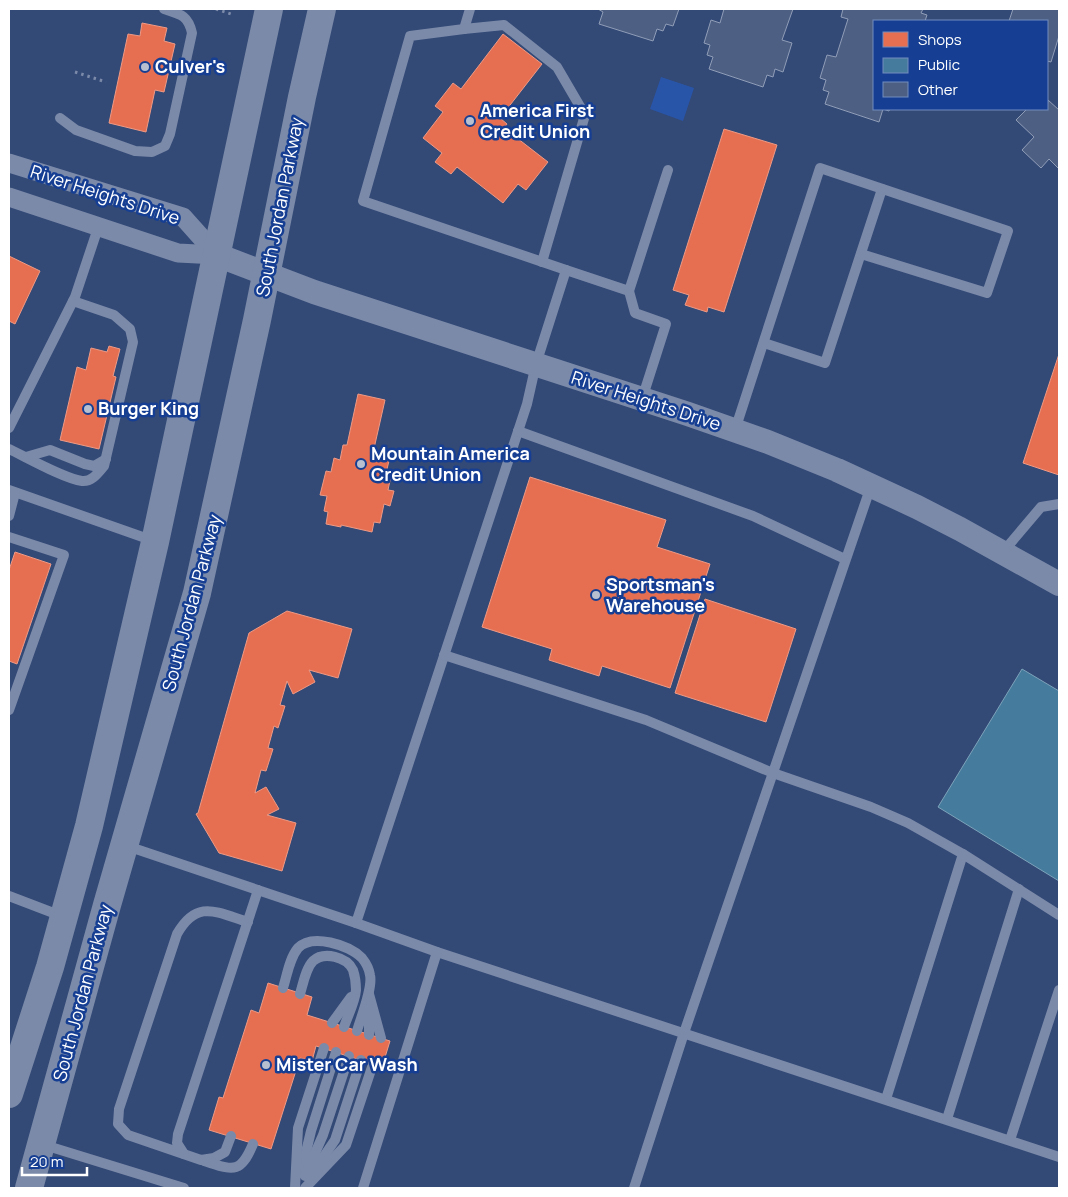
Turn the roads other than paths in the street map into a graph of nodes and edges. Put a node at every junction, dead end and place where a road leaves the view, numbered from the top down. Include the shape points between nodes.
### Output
1 (164, 9) edge
2 (269, 9) edge
3 (322, 9) edge
4 (470, 9) edge
5 (464, 28) junction
6 (60, 118) dead end
7 (9, 163) edge
8 (668, 170) dead end
9 (882, 189) junction
10 (9, 198) edge
11 (98, 228) junction
12 (861, 254) junction
13 (217, 255) junction
14 (542, 262) junction
15 (566, 270) junction
16 (266, 274) junction
17 (629, 291) junction
18 (73, 302) junction
19 (764, 343) junction
20 (536, 364) junction
21 (642, 399) junction
22 (9, 428) edge
23 (735, 430) junction
24 (518, 431) junction
25 (9, 449) edge
26 (26, 457) junction
27 (106, 459) junction
28 (871, 486) junction
29 (12, 492) edge
30 (1059, 504) edge
31 (9, 516) edge
32 (9, 537) edge
33 (155, 542) junction
34 (1003, 552) junction
35 (845, 559) junction
36 (1059, 584) edge
37 (444, 656) junction
38 (9, 710) edge
39 (773, 773) junction
40 (124, 845) junction
41 (963, 854) junction
42 (1019, 889) junction
43 (258, 890) junction
44 (9, 896) edge
45 (1059, 915) edge
46 (65, 918) junction
47 (248, 922) junction
48 (356, 923) junction
49 (437, 952) junction
50 (282, 988) dead end
51 (356, 990) junction
52 (1059, 990) edge
53 (368, 993) junction
54 (300, 994) dead end
55 (332, 1023) dead end
56 (344, 1027) dead end
57 (357, 1031) dead end
58 (684, 1033) junction
59 (370, 1035) dead end
60 (381, 1038) dead end
61 (324, 1048) dead end
62 (336, 1052) dead end
63 (349, 1056) dead end
64 (361, 1060) dead end
65 (373, 1064) dead end
66 (9, 1094) edge
67 (886, 1099) junction
68 (947, 1119) junction
69 (230, 1136) dead end
70 (1010, 1140) junction
71 (41, 1144) junction
72 (253, 1144) dead end
73 (184, 1154) junction
74 (1059, 1157) edge
75 (202, 1160) junction
76 (29, 1188) edge
77 (184, 1188) edge
78 (299, 1188) edge
79 (363, 1188) edge
80 (634, 1188) edge

1 - 6 lane via 190,22 192,33 165,146 152,152 134,151 76,130
2 - 13 main road, South Jordan Parkway
3 - 16 main road, South Jordan Parkway
4 - 5 lane
5 - 14 lane via 504,25 558,67 584,115
5 - 14 lane via 410,36 363,201
7 - 13 street, River Heights Drive via 183,217
8 - 17 lane
9 - 12 lane
9 - 12 lane via 1008,231 987,294
9 - 19 lane via 820,168
10 - 11 street, River Heights Drive
11 - 13 street, River Heights Drive via 178,253
11 - 18 lane
12 - 19 lane via 826,363
13 - 16 street, River Heights Drive
13 - 33 main road, South Jordan Parkway
14 - 15 lane
15 - 17 lane
15 - 20 lane
16 - 20 street, River Heights Drive
16 - 40 main road, South Jordan Parkway via 197,593
17 - 21 lane via 635,313 666,324
18 - 22 lane
18 - 27 lane via 114,315 130,329 134,342
19 - 23 lane
20 - 21 street, River Heights Drive
20 - 24 lane
21 - 23 street, River Heights Drive
23 - 28 street, River Heights Drive
24 - 35 lane via 753,516
24 - 37 lane
25 - 26 lane
26 - 27 lane via 50,450 94,466
26 - 27 lane via 83,481 95,478
28 - 34 street, River Heights Drive
28 - 35 lane
29 - 31 lane
29 - 33 lane
30 - 34 lane via 1041,506
32 - 38 lane via 64,555
33 - 46 main road, South Jordan Parkway
34 - 36 street, River Heights Drive
35 - 39 lane
37 - 39 lane via 646,720
37 - 48 lane
39 - 41 lane via 871,807 908,823
39 - 58 lane
40 - 43 lane
40 - 71 main road, South Jordan Parkway
41 - 42 lane
41 - 67 lane
42 - 45 lane
42 - 68 lane
43 - 47 lane
43 - 48 lane
44 - 46 lane
46 - 66 main road, South Jordan Parkway
47 - 73 lane via 178,1134 178,1143
47 - 73 lane via 206,911 195,913 184,921 119,1109 118,1124 128,1135
48 - 49 lane
49 - 58 lane
49 - 79 lane
50 - 53 lane via 298,948 316,940 352,950 361,957 371,977
51 - 54 lane via 353,970 346,962 330,956 313,961
51 - 55 lane
51 - 56 lane
52 - 70 lane
53 - 57 lane
53 - 59 lane
53 - 60 lane
58 - 67 lane
58 - 80 lane
61 - 78 lane via 298,1128
62 - 78 lane via 311,1131
63 - 78 lane via 323,1135
64 - 78 lane via 335,1140
65 - 78 lane via 346,1145
67 - 68 lane
68 - 70 lane
69 - 75 lane via 225,1152
70 - 74 lane
71 - 76 main road, South Jordan Parkway
71 - 77 lane
72 - 75 lane via 246,1160 238,1168
73 - 75 lane

